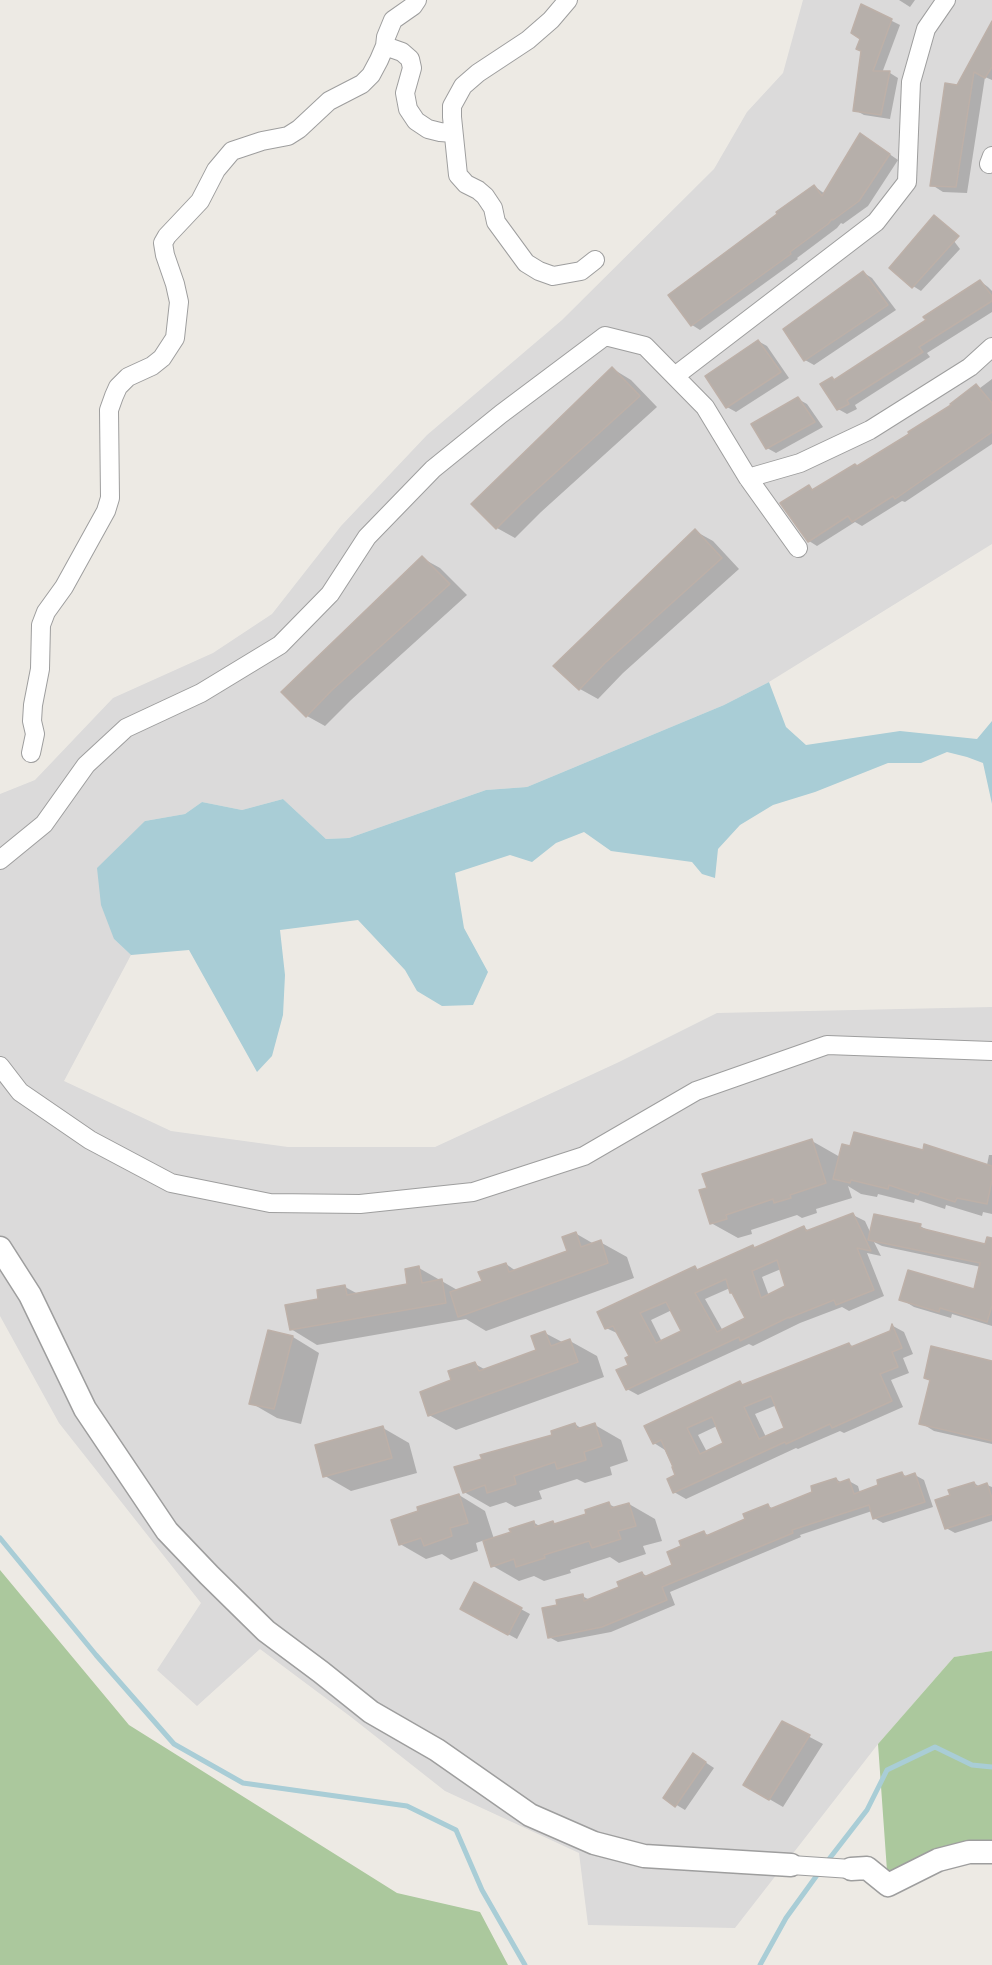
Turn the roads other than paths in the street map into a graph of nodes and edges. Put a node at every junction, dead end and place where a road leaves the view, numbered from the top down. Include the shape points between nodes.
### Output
1 (417, 0) edge
2 (568, 0) edge
3 (946, 0) edge
4 (385, 46) junction
5 (453, 133) junction
6 (595, 260) dead end
7 (992, 347) edge
8 (675, 376) junction
9 (748, 478) junction
10 (798, 548) dead end
11 (31, 753) dead end
12 (0, 860) edge
13 (992, 1051) edge
14 (0, 1066) edge
15 (0, 1248) edge
16 (992, 1852) edge
17 (791, 1865) joint
18 (851, 1869) joint

1 - 4 street via 393,20
2 - 5 street via 528,40 463,86 452,106
3 - 8 street via 926,29 911,82 907,182 876,222
4 - 5 street via 410,59 412,68 405,93 408,109 416,121 428,129
4 - 11 street via 371,75 362,84 329,101 299,129 288,136 232,151 216,170 200,201 163,243 179,302 175,338 162,358 118,387 109,410 110,498 41,625
5 - 6 street via 458,175 485,196 496,222 526,262 553,276 581,271
7 - 9 street via 970,367 870,430 800,464
8 - 9 street via 705,407
8 - 12 street via 645,346 605,336 433,469 367,537 330,594 280,645 201,693 126,728 87,765 44,824
9 - 10 street
13 - 14 street via 827,1045 696,1091 584,1156 473,1192 360,1204 270,1203 171,1183 90,1140 20,1092
15 - 17 street via 30,1295 85,1409 167,1531 266,1631 371,1712 551,1825 594,1844 644,1856
16 - 18 street via 969,1852 938,1860 888,1885 867,1868
17 - 18 street

